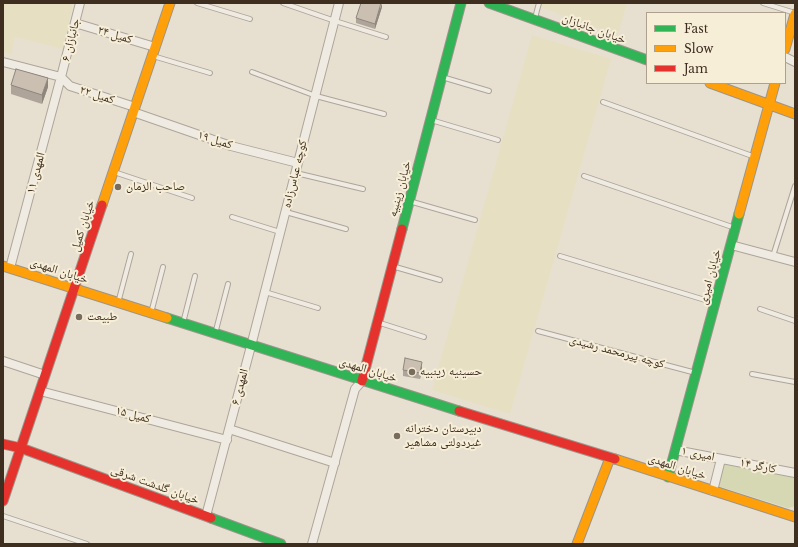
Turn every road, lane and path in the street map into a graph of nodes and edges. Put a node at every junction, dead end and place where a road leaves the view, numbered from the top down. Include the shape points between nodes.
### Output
1 (80, 3) edge
2 (170, 3) edge
3 (197, 3) edge
4 (283, 3) edge
5 (339, 3) edge
6 (461, 3) edge
7 (488, 3) edge
8 (540, 3) edge
9 (763, 3) edge
10 (795, 14) edge
11 (250, 19) dead end
12 (535, 20) junction
13 (335, 21) junction
14 (75, 23) junction
15 (386, 37) dead end
16 (786, 46) edge
17 (154, 51) junction
18 (786, 58) edge
19 (646, 60) edge
20 (3, 62) edge
21 (795, 62) edge
22 (252, 72) dead end
23 (210, 73) dead end
24 (442, 76) junction
25 (62, 77) junction
26 (713, 84) edge
27 (775, 84) edge
28 (489, 91) dead end
29 (316, 96) junction
30 (603, 102) dead end
31 (769, 104) junction
32 (134, 110) junction
33 (384, 114) dead end
34 (795, 114) edge
35 (430, 120) junction
36 (498, 140) dead end
37 (755, 157) junction
38 (298, 163) junction
39 (114, 172) junction
40 (296, 173) junction
41 (584, 176) dead end
42 (795, 186) edge
43 (363, 189) dead end
44 (192, 198) dead end
45 (409, 201) junction
46 (286, 212) junction
47 (232, 217) dead end
48 (476, 220) dead end
49 (736, 228) junction
50 (346, 229) dead end
51 (280, 233) junction
52 (731, 245) junction
53 (131, 254) dead end
54 (560, 256) dead end
55 (773, 256) junction
56 (795, 262) edge
57 (392, 266) junction
58 (7, 267) edge
59 (164, 267) dead end
60 (195, 276) dead end
61 (440, 280) dead end
62 (228, 284) dead end
63 (74, 289) junction
64 (265, 292) junction
65 (118, 303) junction
66 (715, 303) junction
67 (318, 308) dead end
68 (760, 309) dead end
69 (151, 314) junction
70 (795, 321) edge
71 (377, 322) junction
72 (182, 324) junction
73 (538, 330) dead end
74 (215, 334) junction
75 (424, 337) dead end
76 (252, 346) junction
77 (3, 362) edge
78 (696, 373) junction
79 (752, 374) dead end
80 (45, 375) junction
81 (362, 381) junction
82 (795, 382) edge
83 (40, 391) junction
84 (229, 429) junction
85 (226, 440) junction
86 (3, 444) edge
87 (21, 448) junction
88 (676, 450) junction
89 (610, 458) junction
90 (721, 458) junction
91 (335, 463) junction
92 (795, 473) edge
93 (668, 477) junction
94 (713, 491) junction
95 (3, 501) edge
96 (3, 516) edge
97 (206, 516) junction
98 (795, 517) edge
99 (87, 544) edge
100 (281, 544) edge
101 (312, 544) edge
102 (579, 544) edge

1 - 14 street, جانبازان ۶
2 - 17 street, خیابان کمیل
3 - 11 lane
4 - 13 lane
5 - 13 street, کوچه عباس‌زاده
6 - 24 street, خیابان زینبیه
7 - 12 street, خیابان جانبازان
8 - 12 lane
9 - 10 lane
10 - 16 street
12 - 19 street, خیابان جانبازان
13 - 15 lane
13 - 29 street, کوچه عباس‌زاده
14 - 17 street, کمیل ۲۴
14 - 25 street, جانبازان ۶
17 - 23 lane
17 - 32 street, خیابان کمیل
18 - 21 street
20 - 25 street
22 - 29 lane
24 - 28 lane
24 - 35 street, خیابان زینبیه
25 - 32 street, کمیل ۲۲ via 70,86
25 - 58 street, المهدی ۱۱
26 - 31 street
27 - 31 street, خیابان امیری
29 - 33 lane
29 - 38 street, کوچه عباس‌زاده
30 - 37 lane
31 - 34 street
31 - 37 street, خیابان امیری
32 - 38 street, کمیل ۱۹ via 231,146
32 - 39 street, خیابان کمیل
35 - 36 lane
35 - 45 street, خیابان زینبیه
37 - 49 street, خیابان امیری
38 - 40 street, کوچه عباس‌زاده
39 - 44 lane
39 - 63 street, خیابان کمیل
40 - 43 lane
40 - 46 street, کوچه عباس‌زاده
41 - 49 lane
42 - 55 lane
45 - 48 lane
45 - 57 street, خیابان زینبیه
46 - 50 lane
46 - 51 street, کوچه عباس‌زاده
47 - 51 lane
49 - 52 street, خیابان امیری
51 - 64 street, کوچه عباس‌زاده
52 - 55 street
52 - 66 street, خیابان امیری
53 - 65 lane
54 - 66 lane
55 - 56 street
57 - 61 lane
57 - 71 street, خیابان زینبیه
58 - 63 street, خیابان المهدی
59 - 69 lane
60 - 72 lane
62 - 74 lane
63 - 65 street, خیابان المهدی
63 - 80 street, خیابان کمیل
64 - 67 lane
64 - 76 street, کوچه عباس‌زاده
65 - 69 street, خیابان المهدی
66 - 78 street, خیابان امیری
68 - 70 lane
69 - 72 street, خیابان المهدی
71 - 75 lane
71 - 81 street, خیابان زینبیه
72 - 74 street, خیابان المهدی
73 - 78 lane, کوچه پیرمحمد رشیدی
74 - 76 street, خیابان المهدی
76 - 81 street, خیابان المهدی
76 - 84 street, المهدی ۶
77 - 80 street
78 - 88 street, خیابان امیری
79 - 82 lane
80 - 83 street, خیابان کمیل
81 - 89 street, خیابان المهدی
81 - 91 street via 355,389
83 - 85 street, کمیل ۱۵
83 - 87 street, خیابان کمیل
84 - 85 street, المهدی ۶
84 - 91 street
85 - 97 street, المهدی ۶
86 - 87 street, خیابان گلدشت شرقی
87 - 95 street, خیابان کمیل
87 - 97 street, خیابان گلدشت شرقی
88 - 90 street, امیری ۱
88 - 93 street, خیابان امیری
89 - 93 street, خیابان المهدی
89 - 102 street
90 - 92 street, کارگر ۱۴
90 - 94 street
91 - 101 street
93 - 94 street, خیابان المهدی
94 - 98 street, خیابان المهدی
96 - 99 lane
97 - 100 street, خیابان گلدشت شرقی

